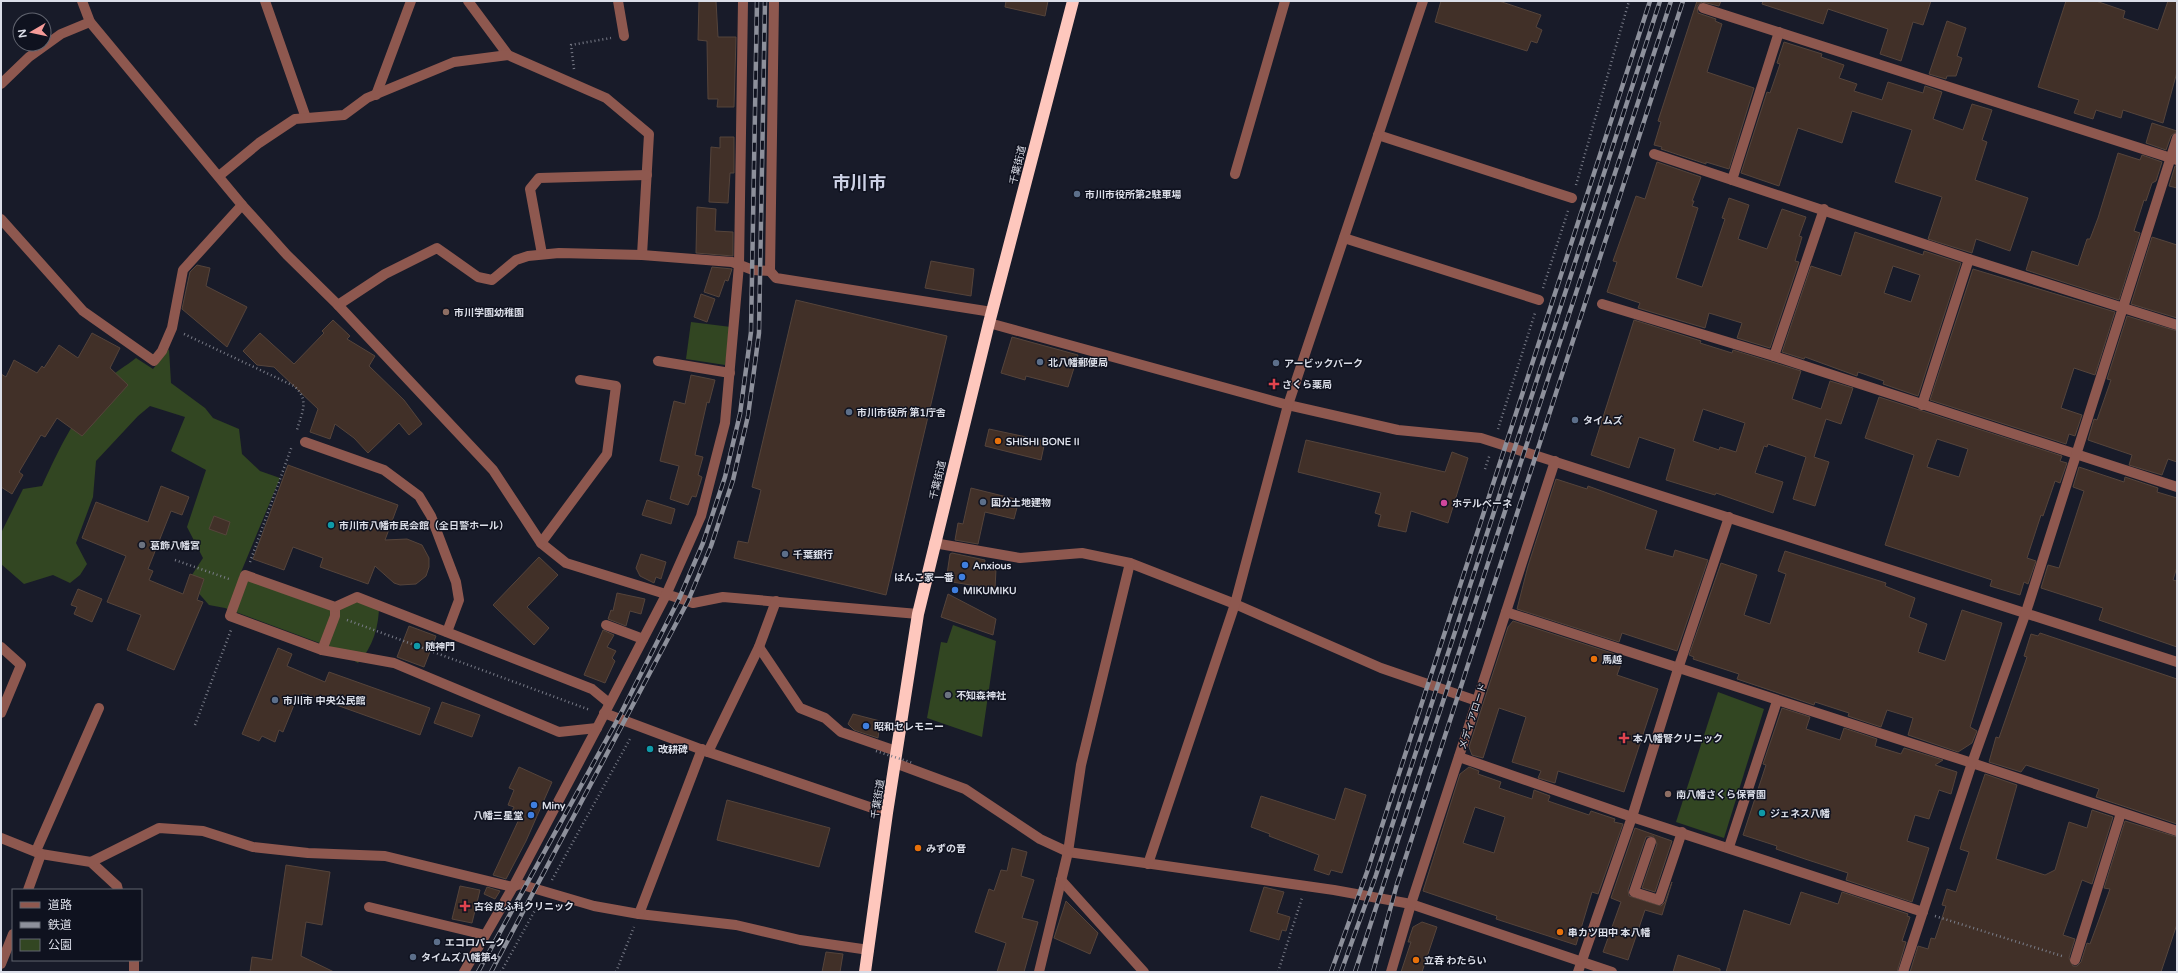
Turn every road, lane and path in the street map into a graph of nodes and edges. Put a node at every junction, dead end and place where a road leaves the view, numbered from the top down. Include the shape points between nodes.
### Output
1 (82, 1) edge
2 (265, 1) edge
3 (412, 1) edge
4 (468, 1) edge
5 (618, 1) edge
6 (743, 1) edge
7 (774, 1) edge
8 (1073, 1) edge
9 (1285, 1) edge
10 (1423, 1) edge
11 (1629, 1) edge
12 (1703, 8) dead end
13 (90, 22) junction
14 (1779, 32) junction
15 (624, 36) joint
16 (508, 55) junction
17 (1, 84) edge
18 (577, 86) junction
19 (376, 95) junction
20 (306, 118) junction
21 (1378, 135) junction
22 (2177, 138) edge
23 (1654, 154) dead end
24 (2174, 159) edge
25 (1235, 174) dead end
26 (219, 176) junction
27 (647, 176) junction
28 (1732, 180) junction
29 (1572, 198) junction
30 (242, 205) junction
31 (1824, 209) junction
32 (1, 219) edge
33 (5, 233) edge
34 (1344, 238) junction
35 (542, 254) junction
36 (642, 255) junction
37 (1969, 259) junction
38 (739, 265) junction
39 (770, 271) junction
40 (1539, 300) junction
41 (1602, 304) dead end
42 (338, 305) junction
43 (2123, 307) junction
44 (991, 317) junction
45 (2177, 324) edge
46 (172, 328) junction
47 (1774, 356) junction
48 (658, 361) dead end
49 (730, 373) junction
50 (580, 380) dead end
51 (1288, 405) junction
52 (1922, 405) junction
53 (1497, 432) dead end
54 (296, 433) dead end
55 (294, 440) dead end
56 (304, 442) dead end
57 (1492, 447) dead end
58 (2076, 454) junction
59 (1555, 461) junction
60 (1485, 469) dead end
61 (2177, 487) edge
62 (1729, 517) junction
63 (541, 543) junction
64 (934, 543) junction
65 (175, 560) dead end
66 (1130, 563) junction
67 (244, 579) junction
68 (666, 595) junction
69 (776, 601) junction
70 (1234, 604) junction
71 (335, 611) junction
72 (1506, 612) junction
73 (2026, 612) junction
74 (918, 614) junction
75 (236, 618) junction
76 (606, 625) dead end
77 (447, 632) junction
78 (643, 639) junction
79 (1, 647) edge
80 (759, 647) junction
81 (322, 650) junction
82 (2177, 662) edge
83 (1678, 669) junction
84 (1777, 701) junction
85 (1477, 702) junction
86 (609, 703) junction
87 (99, 708) dead end
88 (1, 713) edge
89 (604, 713) junction
90 (195, 725) dead end
91 (637, 726) junction
92 (598, 728) junction
93 (705, 750) junction
94 (876, 751) dead end
95 (896, 757) junction
96 (1459, 757) junction
97 (913, 763) dead end
98 (1972, 763) junction
99 (887, 813) junction
100 (2121, 813) junction
101 (1632, 817) junction
102 (2177, 831) edge
103 (1682, 832) junction
104 (1, 838) edge
105 (1651, 842) dead end
106 (1729, 847) junction
107 (38, 852) junction
108 (1068, 852) junction
109 (91, 862) junction
110 (1148, 864) junction
111 (1061, 880) junction
112 (1306, 886) junction
113 (513, 887) junction
114 (28, 889) edge
115 (118, 889) edge
116 (546, 892) junction
117 (1411, 904) junction
118 (369, 907) dead end
119 (1923, 912) junction
120 (639, 914) junction
121 (485, 935) junction
122 (12, 936) edge
123 (868, 950) junction
124 (2075, 960) joint
125 (134, 961) edge
126 (1, 964) edge
127 (1580, 967) edge
128 (134, 972) edge
129 (464, 972) edge
130 (501, 972) edge
131 (616, 972) edge
132 (865, 972) edge
133 (1039, 972) edge
134 (1144, 972) edge
135 (1278, 972) edge
136 (1391, 972) edge
137 (1612, 972) edge
138 (1904, 972) edge

1 - 13 street
2 - 20 street
3 - 19 street
4 - 16 street
5 - 15 street
6 - 38 street
7 - 39 street
8 - 44 highway, 千葉街道
9 - 25 street
10 - 21 street
11 - 29 path
12 - 14 street
13 - 17 street via 61,34 29,57
13 - 26 street
14 - 24 street
14 - 28 street
15 - 18 path via 571,45
16 - 18 street
16 - 19 street via 454,62
18 - 27 street via 606,98 649,134
19 - 20 street via 367,98 344,115
20 - 26 street via 295,119 259,143
21 - 29 street
21 - 34 street
22 - 24 street
23 - 28 street
24 - 43 street
26 - 30 street
27 - 35 street via 540,178 530,189
27 - 36 street
28 - 31 street
29 - 40 path
30 - 42 street via 287,255
30 - 46 street via 183,270
31 - 37 street
31 - 47 street
32 - 33 street
33 - 46 street via 83,311 154,361 162,351
34 - 40 street
34 - 51 street
35 - 36 street
35 - 42 street via 516,260 492,280 478,277 437,248 385,274
36 - 38 street via 732,262
37 - 43 street
37 - 52 street
38 - 39 street via 753,270
38 - 49 street
39 - 44 street via 776,278
40 - 53 path
41 - 47 street
42 - 63 street via 493,470
43 - 45 street
43 - 58 street
44 - 51 street
44 - 64 highway, 千葉街道
46 - 54 path via 294,386 302,393 304,400
47 - 52 street
48 - 49 street
49 - 68 street via 725,423 701,516
50 - 63 street via 616,386 607,454
51 - 59 street via 1398,430 1481,438
51 - 70 street
52 - 58 street
55 - 67 path
56 - 77 street via 384,470 419,496 431,516 456,582 459,600
57 - 60 path
58 - 61 street
58 - 73 street
59 - 62 street
59 - 72 street, メディアロード
62 - 73 street
62 - 83 street
63 - 68 street via 566,563
64 - 66 street via 1020,558 1082,553
64 - 74 highway, 千葉街道
65 - 67 path
66 - 70 street
66 - 108 street via 1081,765
67 - 71 street
67 - 75 street via 230,616
68 - 69 street via 693,603 723,597
68 - 78 street
69 - 74 street
69 - 80 street
70 - 85 street via 1381,668
70 - 110 street
71 - 77 street via 357,597
71 - 81 street
71 - 89 path via 589,710
72 - 83 street
72 - 85 street, メディアロード
73 - 82 street
73 - 98 street
74 - 95 highway, 千葉街道
75 - 81 street
75 - 90 path
76 - 78 street
77 - 86 street via 592,689
78 - 86 street
79 - 88 street via 21,665
80 - 93 street
80 - 95 street via 800,708 825,718 842,732
81 - 92 street via 394,663 559,732
83 - 84 street
83 - 101 street
84 - 98 street
84 - 106 street
85 - 96 street, メディアロード
86 - 89 street
87 - 107 street
89 - 91 street
89 - 92 street
91 - 93 street
91 - 116 path
92 - 113 street
93 - 99 street
93 - 120 street
94 - 97 path, bridge
95 - 99 highway, 千葉街道
95 - 108 street via 966,789 1040,839
96 - 101 street
96 - 117 street, メディアロード
98 - 100 street
98 - 119 street
99 - 123 highway, 千葉街道
100 - 102 street
100 - 124 street
101 - 103 street
101 - 127 street
103 - 105 street via 1659,900 1634,892
103 - 106 street
104 - 107 street
106 - 119 street
107 - 109 street
107 - 114 street
108 - 110 street
108 - 111 street
109 - 113 street via 158,828 203,831 253,847 308,853 385,856
109 - 115 street
110 - 112 street
111 - 133 street
111 - 134 street
112 - 117 street
112 - 135 path
113 - 116 street via 519,884
113 - 121 street
116 - 120 street via 594,906
116 - 130 path
117 - 127 street
117 - 136 street, メディアロード
118 - 121 street
119 - 124 path
119 - 138 street
120 - 123 street via 736,925 800,940
120 - 131 path
121 - 129 street
122 - 126 street
123 - 132 highway, 千葉街道
125 - 128 street
127 - 137 street

